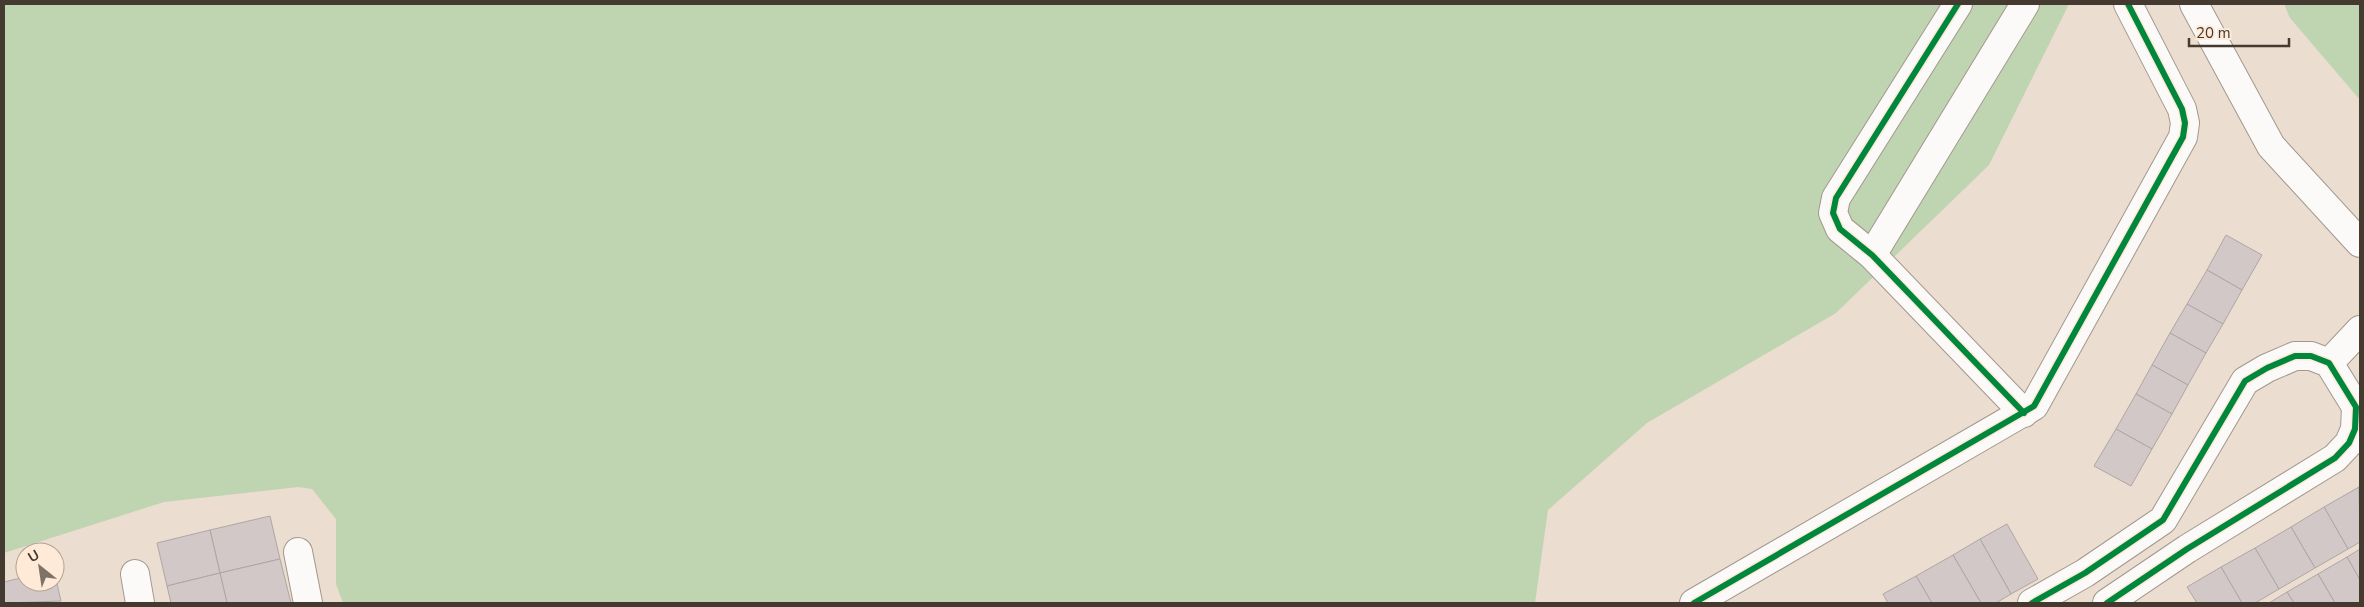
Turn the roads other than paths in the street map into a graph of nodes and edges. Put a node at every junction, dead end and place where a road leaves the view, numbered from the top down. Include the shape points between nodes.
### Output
1 (1958, 4) edge
2 (2025, 4) edge
3 (2128, 4) edge
4 (2194, 4) edge
5 (2360, 243) edge
6 (1872, 255) junction
7 (2360, 330) edge
8 (2329, 363) junction
9 (2358, 408) edge
10 (2024, 412) junction
11 (2163, 520) junction
12 (2187, 549) junction
13 (298, 552) dead end
14 (2085, 573) junction
15 (135, 574) dead end
16 (140, 603) edge
17 (308, 603) edge
18 (1694, 603) edge
19 (2032, 603) edge
20 (2097, 603) edge
21 (2107, 603) edge

1 - 6 street via 1836,198 1835,222
2 - 6 street
3 - 10 street via 2182,108 2183,137 2034,406
4 - 5 street via 2271,146
6 - 10 street
7 - 8 street
8 - 9 street
8 - 11 street via 2311,356 2296,356 2245,381
9 - 12 street via 2355,429 2335,458
10 - 18 street
11 - 12 street
11 - 14 street
12 - 21 street
13 - 17 street
14 - 19 street
14 - 20 street
15 - 16 street

